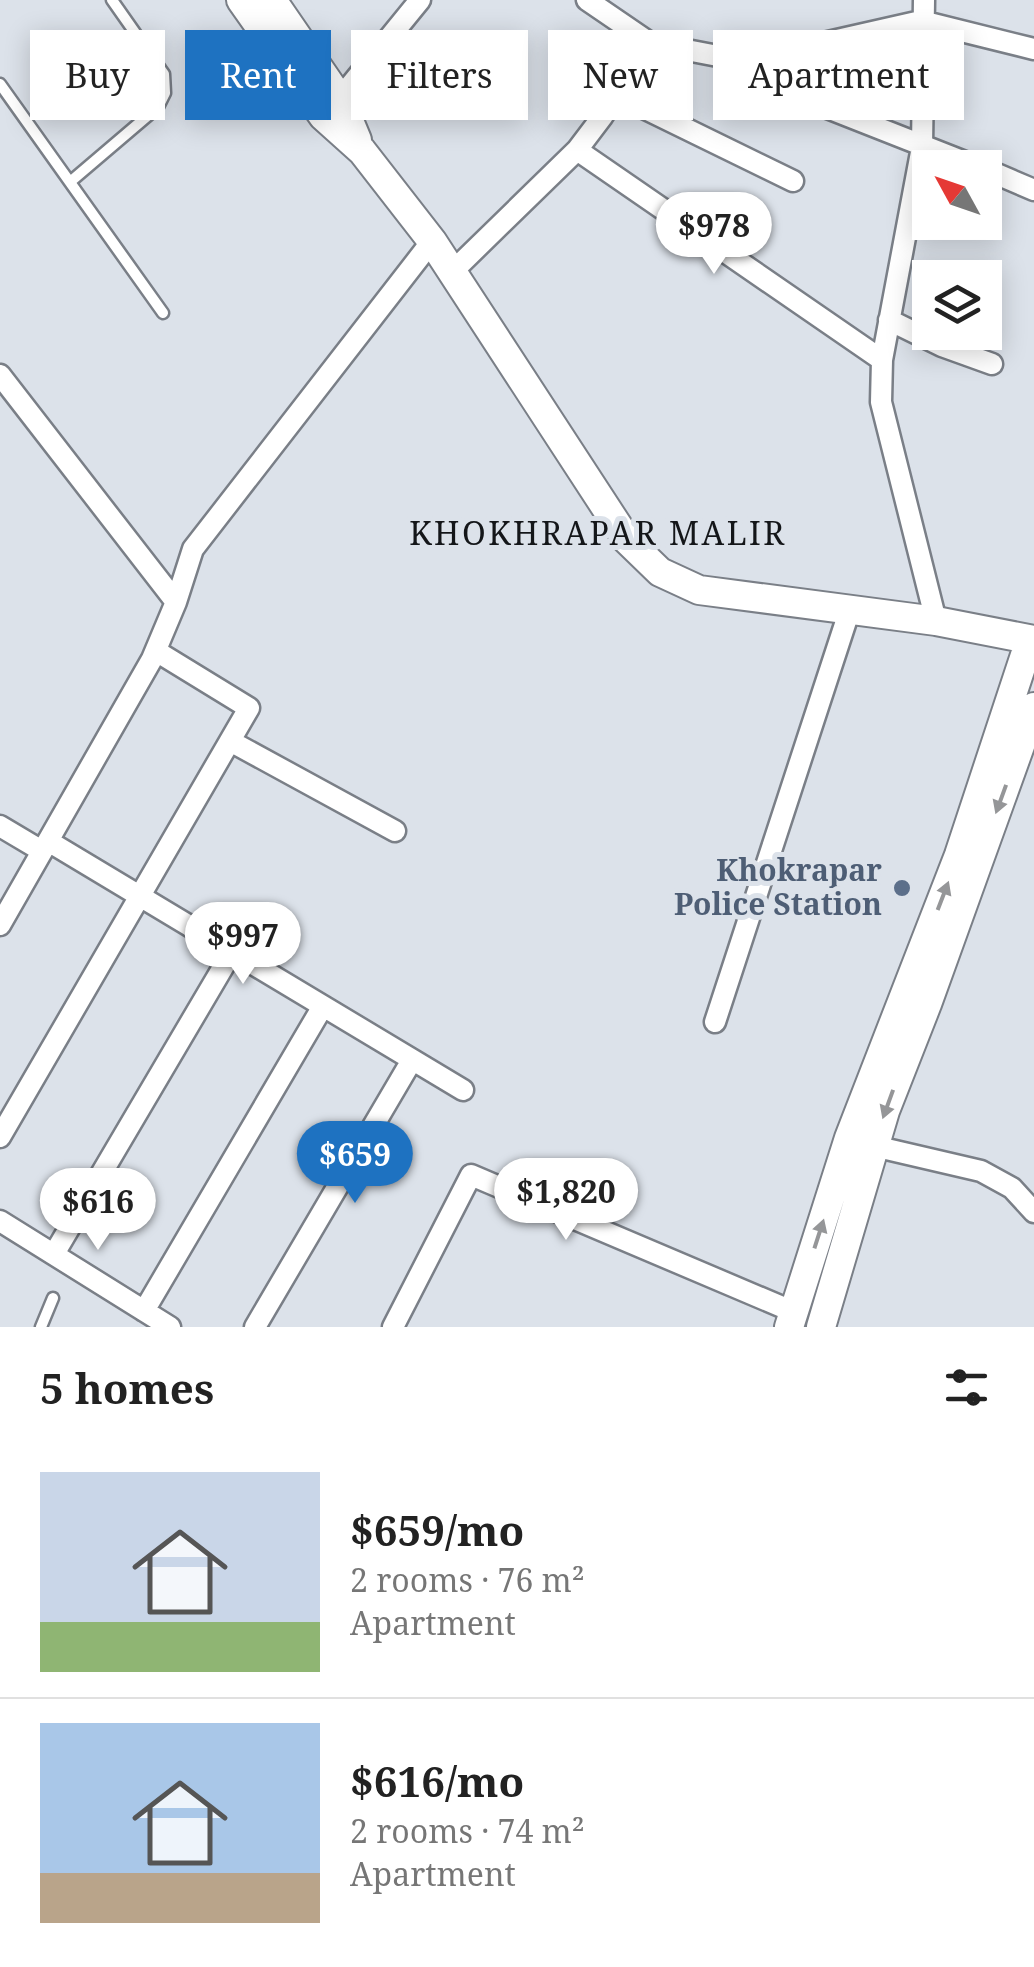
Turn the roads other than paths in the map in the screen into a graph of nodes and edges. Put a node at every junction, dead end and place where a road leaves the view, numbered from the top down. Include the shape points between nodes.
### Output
1 (112, 0) edge
2 (241, 0) edge
3 (272, 0) edge
4 (420, 0) edge
5 (587, 0) edge
6 (922, 11) edge
7 (266, 30) edge
8 (288, 30) edge
9 (631, 30) edge
10 (854, 30) edge
11 (1034, 50) edge
12 (0, 84) edge
13 (331, 108) joint
14 (598, 120) edge
15 (668, 120) edge
16 (856, 120) edge
17 (922, 147) junction
18 (576, 150) junction
19 (931, 150) edge
20 (1002, 176) edge
21 (793, 181) dead end
22 (70, 182) junction
23 (1034, 190) edge
24 (432, 241) junction
25 (453, 271) junction
26 (163, 313) dead end
27 (890, 320) junction
28 (882, 360) junction
29 (992, 364) dead end
30 (0, 376) edge
31 (176, 602) junction
32 (849, 612) junction
33 (936, 622) junction
34 (1033, 637) edge
35 (156, 651) junction
36 (1034, 708) edge
37 (230, 741) junction
38 (0, 826) edge
39 (395, 831) dead end
40 (45, 846) junction
41 (140, 896) junction
42 (0, 924) edge
43 (938, 941) junction
44 (232, 952) junction
45 (324, 1006) junction
46 (715, 1022) dead end
47 (412, 1060) junction
48 (463, 1090) dead end
49 (0, 1137) edge
50 (861, 1143) junction
51 (1034, 1212) edge
52 (0, 1221) edge
53 (54, 1254) junction
54 (805, 1276) junction
55 (834, 1284) junction
56 (53, 1298) dead end
57 (144, 1310) junction
58 (792, 1320) edge
59 (40, 1327) edge
60 (170, 1327) edge
61 (255, 1327) edge
62 (393, 1327) edge
63 (821, 1327) edge

1 - 22 lane via 164,74 165,92 158,107
2 - 7 street
3 - 8 street
4 - 13 street
5 - 9 street
6 - 10 street
6 - 11 street
6 - 17 street
12 - 22 lane
13 - 24 street
14 - 18 street
15 - 21 street
16 - 17 street
17 - 19 street
17 - 27 street
18 - 25 street
18 - 28 street
20 - 23 street
22 - 26 lane
24 - 25 street
24 - 31 street via 193,549
25 - 32 street via 626,540 660,572 699,590
27 - 28 street
27 - 29 street
28 - 33 street via 881,402
30 - 31 street
31 - 35 street
32 - 33 street
32 - 46 street
33 - 34 street
43 -> 34 street via 958,855
35 - 37 street via 250,708
35 - 40 street
36 -> 43 street
37 - 39 street
37 - 41 street
38 - 40 street
40 - 41 street
40 - 42 street
41 - 44 street
41 - 49 street
43 - 50 street
44 - 45 street
44 - 53 street
45 - 47 street
45 - 57 street
47 - 48 street
47 - 61 street
50 - 51 street via 981,1170 1012,1188
54 -> 50 street
50 - 55 street
52 - 53 street
53 - 57 street
54 - 55 street
54 - 58 street
55 - 63 street
56 - 59 lane
57 - 60 street
58 - 62 street via 471,1176

